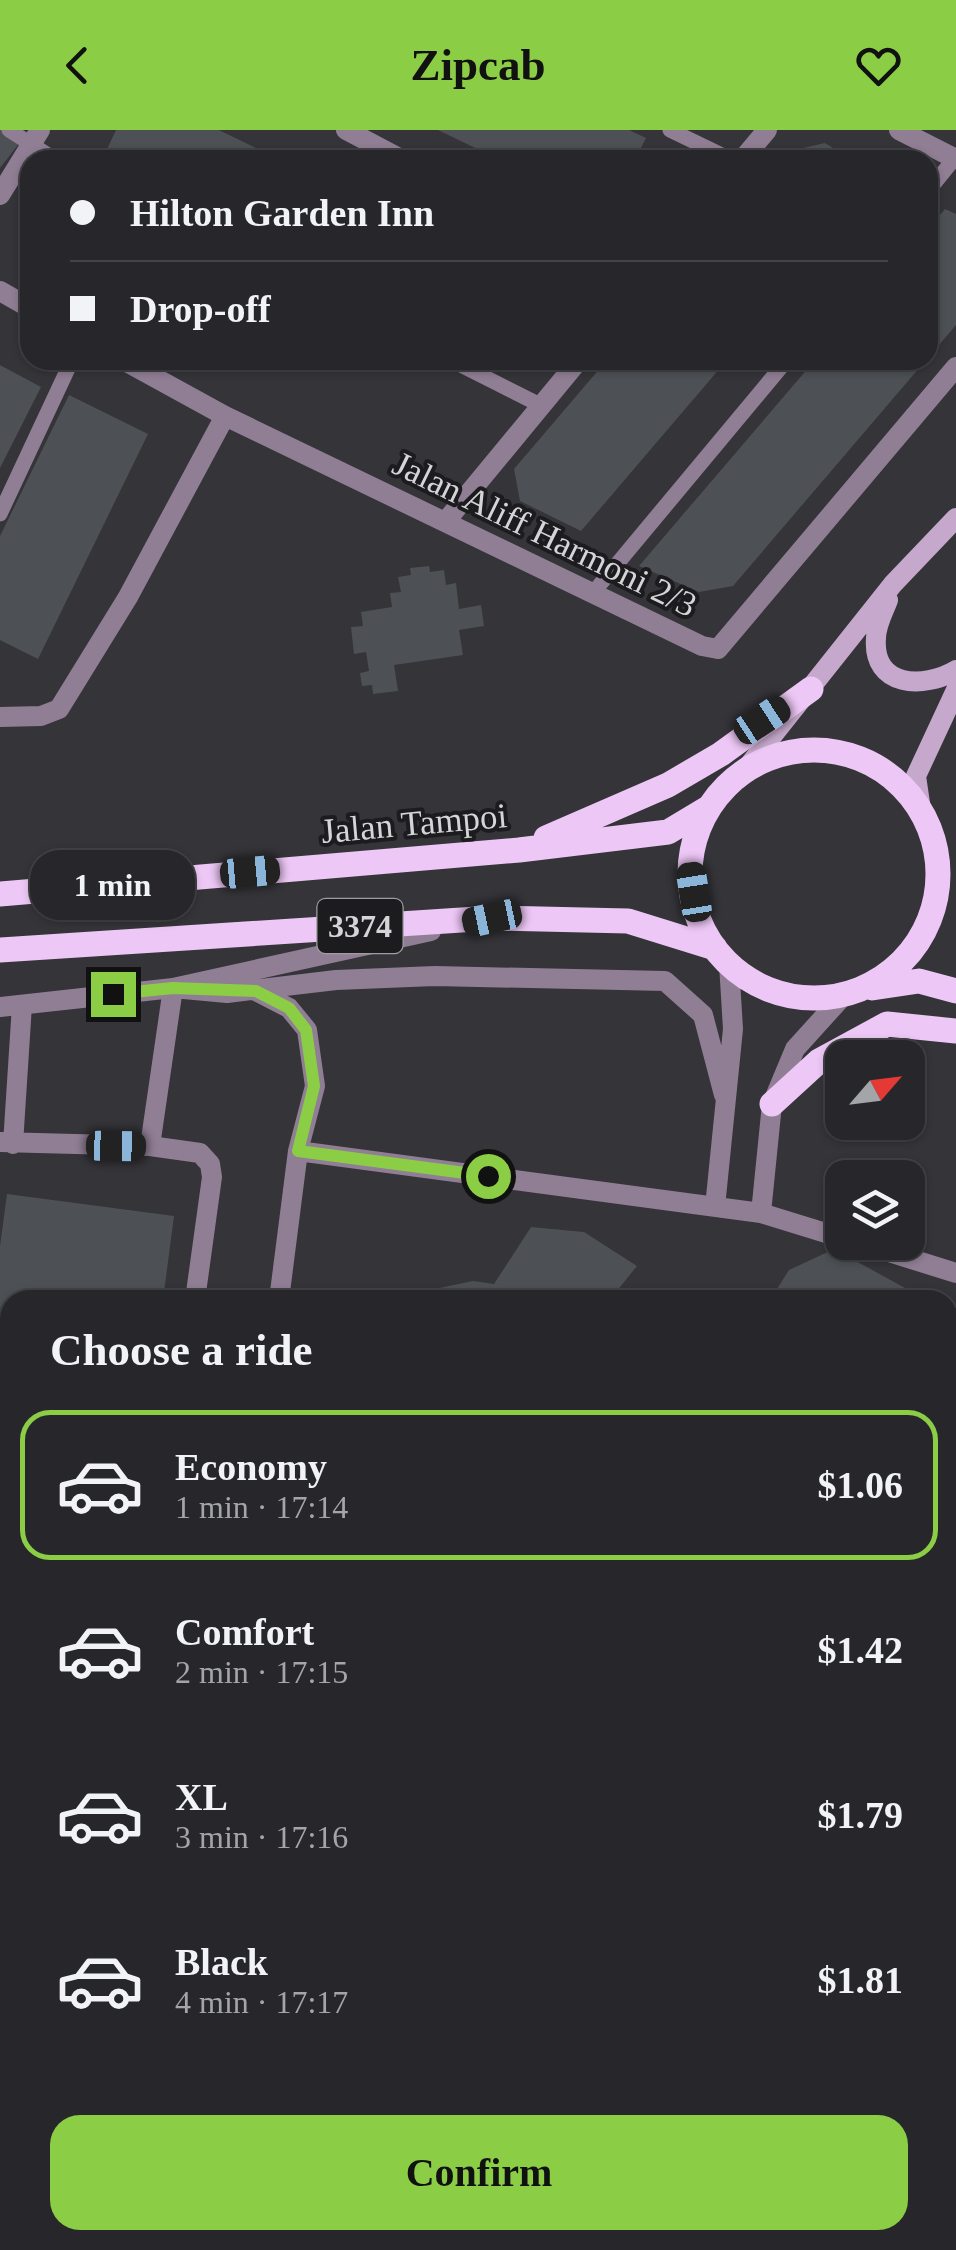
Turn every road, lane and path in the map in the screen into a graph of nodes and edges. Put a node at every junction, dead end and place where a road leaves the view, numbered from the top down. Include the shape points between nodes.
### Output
1 (9, 130) edge
2 (346, 130) edge
3 (670, 130) edge
4 (767, 130) edge
5 (899, 130) edge
6 (35, 138) edge
7 (385, 150) edge
8 (711, 150) edge
9 (750, 150) edge
10 (938, 150) edge
11 (955, 159) edge
12 (20, 162) edge
13 (938, 179) edge
14 (0, 195) edge
15 (956, 367) edge
16 (67, 370) edge
17 (141, 370) edge
18 (471, 370) edge
19 (571, 370) edge
20 (778, 370) edge
21 (542, 406) junction
22 (226, 416) junction
23 (0, 514) edge
24 (956, 518) edge
25 (446, 522) junction
26 (894, 584) junction
27 (592, 594) junction
28 (956, 670) edge
29 (810, 689) junction
30 (956, 690) edge
31 (0, 718) edge
32 (746, 770) junction
33 (708, 808) junction
34 (920, 810) junction
35 (518, 850) junction
36 (947, 890) edge
37 (0, 894) edge
38 (492, 918) junction
39 (0, 950) edge
40 (722, 956) junction
41 (173, 988) junction
42 (256, 991) junction
43 (956, 991) edge
44 (852, 992) junction
45 (22, 1004) junction
46 (0, 1007) edge
47 (956, 1031) edge
48 (724, 1094) junction
49 (772, 1104) junction
50 (7, 1143) edge
51 (150, 1146) junction
52 (298, 1151) junction
53 (716, 1207) junction
54 (761, 1213) junction
55 (825, 1233) edge
56 (914, 1260) edge
57 (956, 1273) edge
58 (197, 1290) edge
59 (281, 1290) edge

1 - 6 lane
2 - 7 street
3 - 8 lane
4 - 9 street
5 - 10 street
11 - 13 lane
12 - 14 street
15 - 27 street, Jalan Aliff Harmoni 2/3 via 718,649
16 - 23 lane
17 - 22 street, Jalan Aliff Harmoni 2/3
18 - 21 lane
19 - 21 street
20 - 27 lane
21 - 25 street
22 - 25 street, Jalan Aliff Harmoni 2/3
22 - 31 street via 128,597 58,709
24 - 26 main road
25 - 27 street, Jalan Aliff Harmoni 2/3
26 - 28 main road via 875,639 881,666 911,684 936,682
26 - 29 main road
29 - 32 main road
29 - 35 main road via 668,785
30 - 34 main road via 916,776
32 - 33 main road, 3374
32 - 34 main road, 3374 via 782,753 822,749 860,758 895,778
33 - 35 main road, Jalan Tampoi / 3374 via 668,832
33 - 40 main road, 3374 via 690,872 697,912
34 - 36 main road, 3374
35 - 37 main road, Jalan Tampoi / 3374
36 - 44 main road, 3374 via 915,947 892,972
38 - 39 main road, 3374
38 - 40 main road, 3374 via 628,921
38 - 41 street
40 - 44 main road, 3374 via 782,994
40 - 48 street via 733,1028
41 - 42 street
41 - 45 street
41 - 51 street
42 - 48 street via 434,976 665,981 704,1014
42 - 52 street via 289,1008 306,1030 314,1086
43 - 44 main road, 3374 via 919,980
44 - 49 street via 795,1048
45 - 46 street
45 - 50 street
47 - 49 main road via 887,1024 819,1061
48 - 53 street
49 - 54 street
50 - 51 street
51 - 58 street via 200,1153 210,1164
52 - 53 street
52 - 59 street
53 - 54 street
54 - 55 street
56 - 57 street

